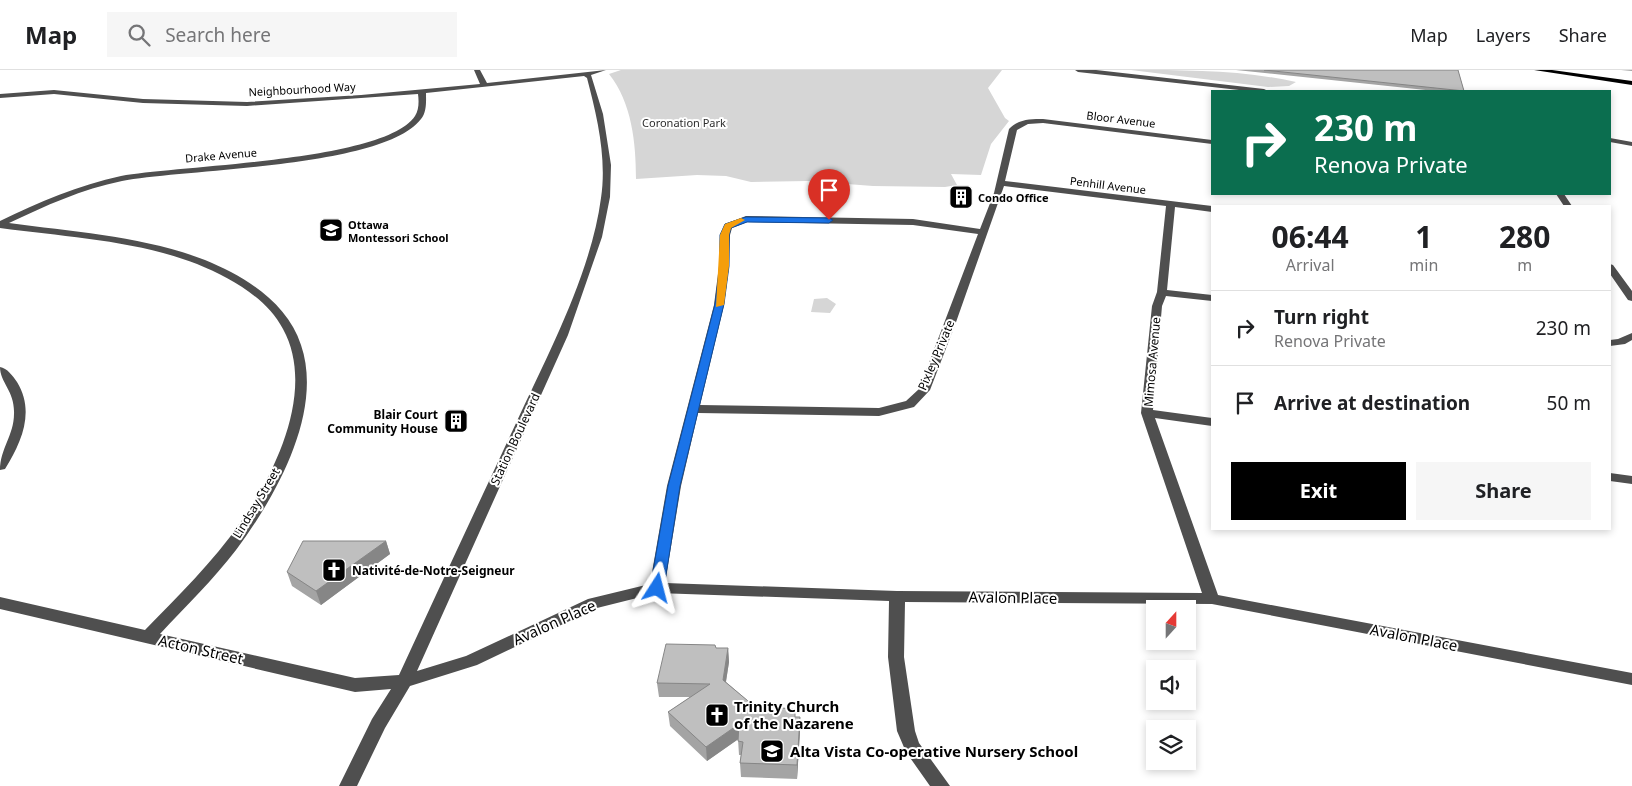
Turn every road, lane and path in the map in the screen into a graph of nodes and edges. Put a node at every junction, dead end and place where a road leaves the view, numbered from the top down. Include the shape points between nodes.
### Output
1 (477, 70) edge
2 (604, 70) edge
3 (1078, 70) edge
4 (1537, 70) edge
5 (1575, 70) edge
6 (1585, 73) edge
7 (586, 74) junction
8 (1632, 78) edge
9 (1632, 83) edge
10 (485, 86) junction
11 (1255, 90) edge
12 (422, 92) junction
13 (0, 96) edge
14 (1027, 122) joint
15 (1611, 140) edge
16 (1211, 142) edge
17 (1632, 144) edge
18 (1001, 183) junction
19 (1171, 204) junction
20 (1211, 209) edge
21 (0, 225) edge
22 (983, 232) junction
23 (1611, 268) edge
24 (1162, 292) junction
25 (1211, 298) edge
26 (1632, 298) edge
27 (1632, 336) edge
28 (1611, 343) edge
29 (0, 370) edge
30 (694, 409) junction
31 (1147, 413) junction
32 (1211, 422) edge
33 (0, 466) edge
34 (1611, 477) edge
35 (1632, 480) edge
36 (657, 588) junction
37 (897, 596) junction
38 (1212, 599) junction
39 (0, 602) edge
40 (148, 637) junction
41 (1632, 679) edge
42 (404, 682) junction
43 (348, 786) edge
44 (941, 786) edge

1 - 10 street
2 - 7 street, Neighbourhood Way
3 - 11 street
4 - 6 main road
5 - 6 main road
6 - 8 main road
6 - 9 main road
7 - 10 street, Neighbourhood Way
7 - 42 street, Station Boulevard via 590,77 600,110 607,178 594,244 563,335
10 - 12 street, Neighbourhood Way
12 - 13 street, Neighbourhood Way via 247,104 143,101 54,92
12 - 21 street, Drake Avenue via 422,109 414,123 365,146 301,159 122,178 57,197
14 - 16 street, Bloor Avenue via 1062,123
14 - 18 street, Pixley Private via 1013,130
15 - 17 street
18 - 19 street, Penhill Avenue
18 - 22 street, Pixley Private
19 - 20 street, Penhill Avenue
19 - 24 street, Mimosa Avenue
21 - 40 street, Lindsay Street via 147,247 199,262 240,282 258,295 274,310 295,344 300,376 298,412 278,470 231,546
22 - 30 street, Pixley Private via 924,390 910,404 879,412
22 - 30 street via 913,222 746,219 731,223 724,235 719,304
23 - 26 street
24 - 25 street
24 - 31 street, Mimosa Avenue via 1157,306
27 - 28 street
29 - 33 street via 17,389 21,410 17,434
30 - 36 street via 674,486
31 - 32 street
31 - 38 street, Mimosa Avenue
34 - 35 street
36 - 37 street, Avalon Place
36 - 42 street, Avalon Place via 593,603 471,661
37 - 38 street, Avalon Place
37 - 44 street via 896,657 906,732 912,747
38 - 41 street, Avalon Place
39 - 40 street, Acton Street
40 - 42 street, Acton Street via 355,684
42 - 43 street, Station Boulevard via 378,724

